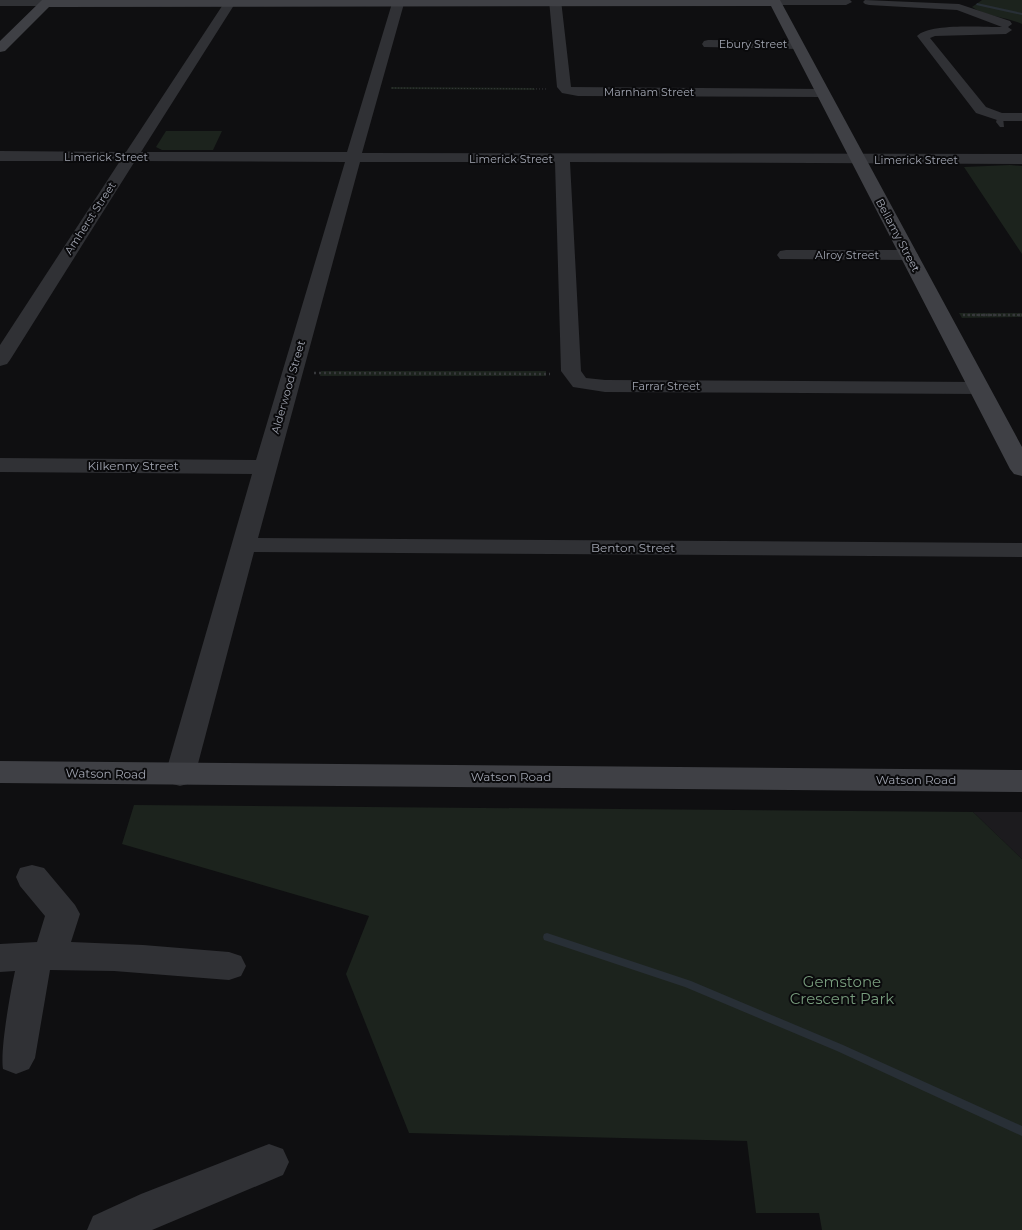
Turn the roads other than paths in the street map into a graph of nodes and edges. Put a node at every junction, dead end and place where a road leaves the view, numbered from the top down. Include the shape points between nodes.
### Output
1 (399, 0) edge
2 (970, 0) edge
3 (555, 1) edge
4 (48, 2) edge
5 (230, 2) junction
6 (775, 2) junction
7 (846, 2) dead end
8 (869, 2) dead end
9 (0, 3) edge
10 (959, 7) junction
11 (1010, 31) joint
12 (708, 44) dead end
13 (798, 44) junction
14 (0, 48) edge
15 (823, 93) junction
16 (1022, 117) edge
17 (0, 156) edge
18 (130, 157) junction
19 (354, 158) junction
20 (562, 159) junction
21 (1022, 159) edge
22 (858, 160) junction
23 (786, 255) dead end
24 (909, 255) junction
25 (0, 360) edge
26 (979, 388) junction
27 (0, 465) edge
28 (265, 467) junction
29 (1022, 468) edge
30 (244, 545) junction
31 (1022, 550) edge
32 (0, 772) edge
33 (180, 775) junction
34 (1022, 781) edge
35 (32, 877) dead end
36 (42, 956) junction
37 (0, 958) edge
38 (229, 966) dead end
39 (16, 1058) dead end
40 (269, 1162) dead end
41 (108, 1230) edge

1 - 3 street
1 - 5 street
1 - 19 street, Alderwood Street
2 - 10 street
3 - 6 street
3 - 15 street, Marnham Street via 564,87 567,90
4 - 5 street
4 - 9 street
4 - 14 street
5 - 18 street, Amherst Street
6 - 7 street
6 - 13 street, Bellamy Street
8 - 10 street
10 - 11 street via 1008,24
11 - 16 street via 934,32 923,36 982,110 1001,121
12 - 13 street, Ebury Street
13 - 15 street, Bellamy Street
15 - 22 street, Bellamy Street
17 - 18 street, Limerick Street
18 - 19 street, Limerick Street
18 - 25 street, Amherst Street
19 - 20 street, Limerick Street
19 - 28 street, Alderwood Street
20 - 22 street, Limerick Street
20 - 26 street, Farrar Street via 571,371 580,383 605,386
21 - 22 street, Limerick Street
22 - 24 street, Bellamy Street
23 - 24 street, Alroy Street
24 - 26 street, Bellamy Street
26 - 29 street, Bellamy Street
27 - 28 street, Kilkenny Street
28 - 30 street, Alderwood Street
30 - 31 street, Benton Street
30 - 33 street, Alderwood Street
32 - 33 street, Watson Road
33 - 34 street, Watson Road
35 - 36 street via 63,914
36 - 37 street
36 - 38 street via 144,958
36 - 39 street
40 - 41 street

